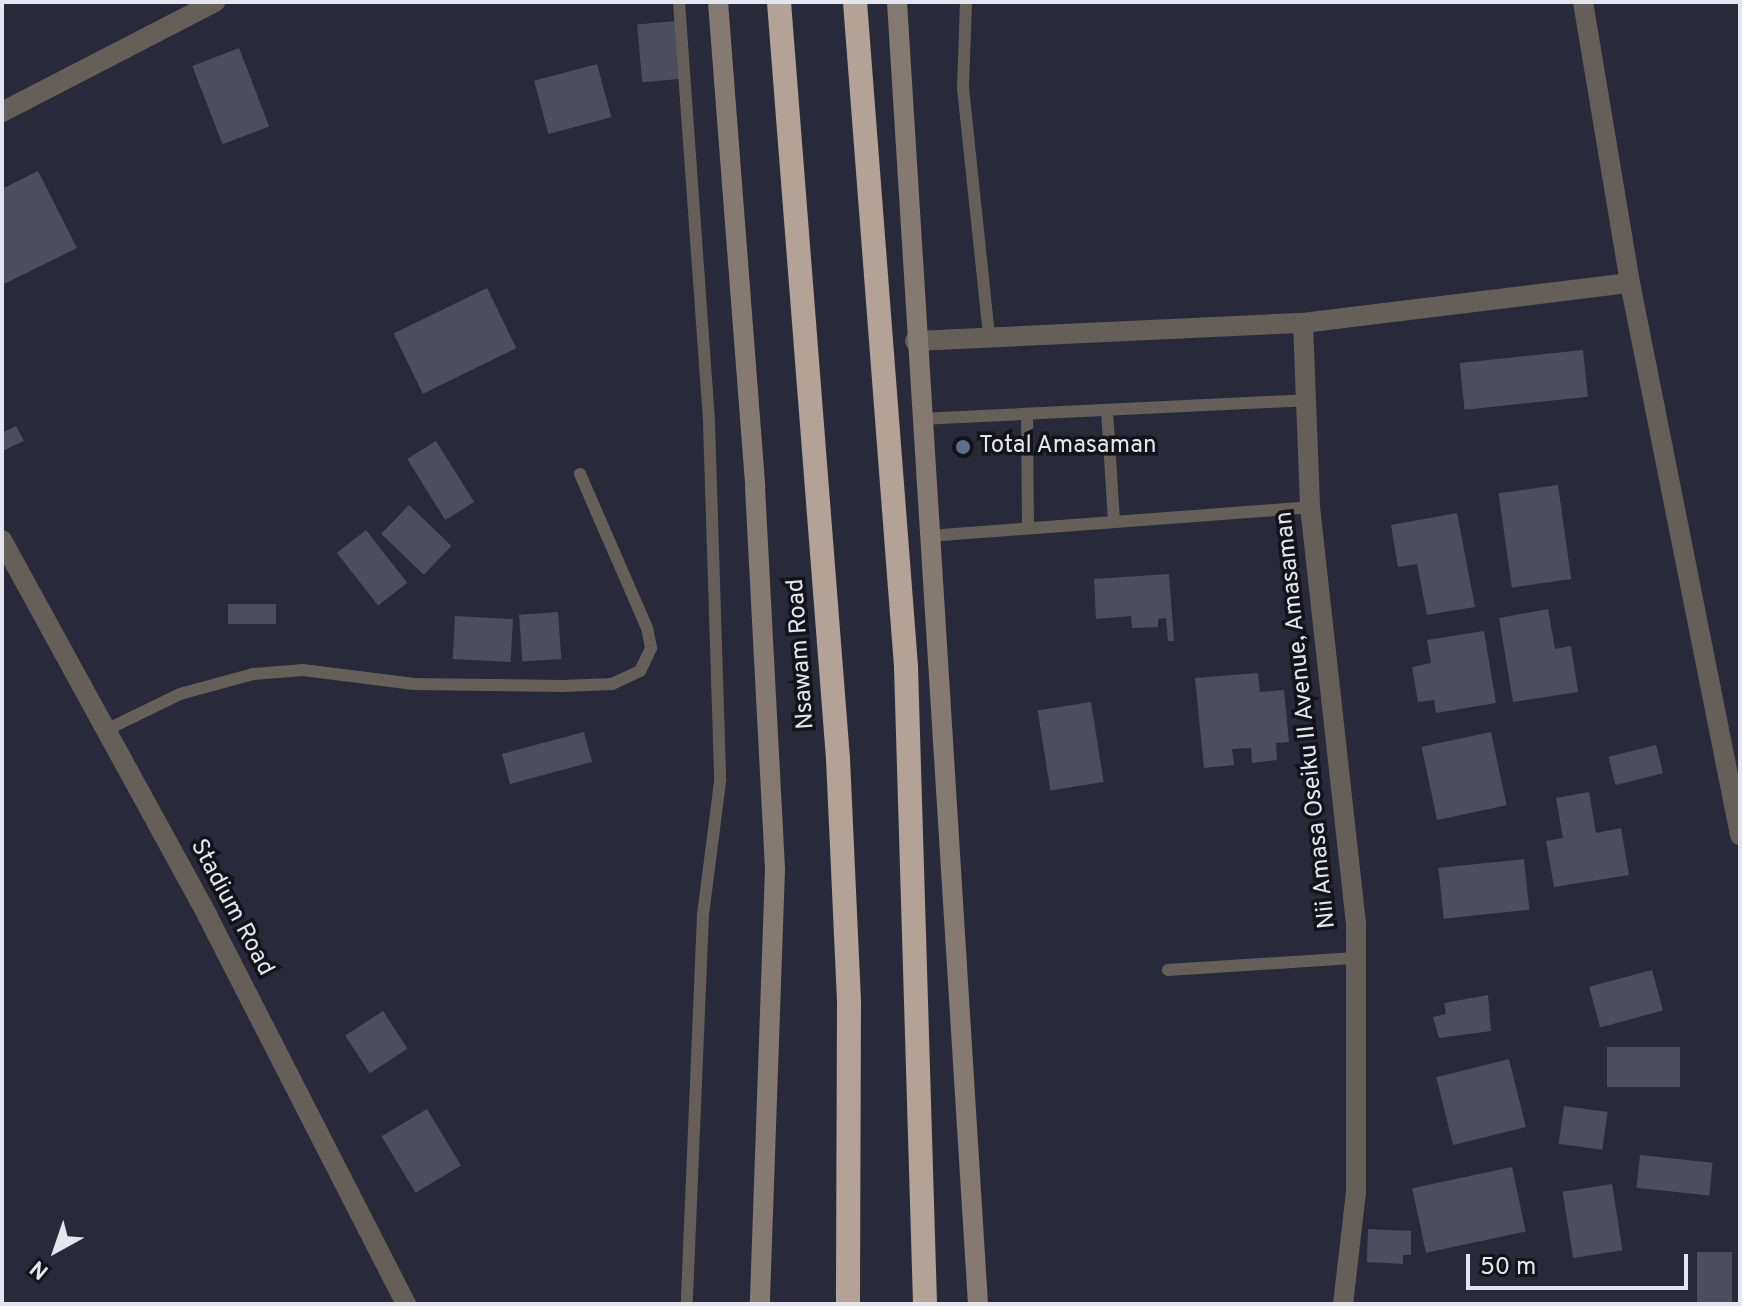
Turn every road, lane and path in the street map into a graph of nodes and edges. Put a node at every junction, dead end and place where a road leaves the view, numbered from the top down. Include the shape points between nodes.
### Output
1 (215, 2) edge
2 (679, 2) edge
3 (718, 2) edge
4 (779, 2) edge
5 (855, 2) edge
6 (897, 2) edge
7 (966, 2) edge
8 (1583, 2) edge
9 (2, 112) edge
10 (1630, 283) junction
11 (1303, 323) junction
12 (989, 337) junction
13 (915, 341) junction
14 (1306, 400) junction
15 (1107, 410) junction
16 (1027, 414) junction
17 (921, 419) junction
18 (580, 474) dead end
19 (1310, 507) junction
20 (1114, 522) junction
21 (1028, 528) junction
22 (928, 536) junction
23 (2, 540) edge
24 (106, 730) junction
25 (1740, 835) edge
26 (1356, 958) junction
27 (1168, 970) dead end
28 (406, 1304) edge
29 (687, 1304) edge
30 (760, 1304) edge
31 (848, 1304) edge
32 (925, 1304) edge
33 (978, 1304) edge
34 (1343, 1304) edge

1 - 9 street
2 - 29 lane via 709,423 720,782 703,915
3 - 30 main road via 755,487 775,869
4 - 31 highway, Nsawam Road via 838,759 849,1003
5 - 32 highway via 906,667
6 - 13 main road
7 - 12 lane via 963,88
8 - 10 street
10 - 11 street
10 - 25 street
11 - 12 street
11 - 14 street, Nii Amasa Oseiku II Avenue, Amasaman
12 - 13 street
13 - 17 main road
14 - 15 lane
14 - 19 street, Nii Amasa Oseiku II Avenue, Amasaman
15 - 16 lane
15 - 20 lane
16 - 17 lane
16 - 21 lane
17 - 22 main road
18 - 24 lane via 647,628 651,648 640,671 612,684 563,686 414,684 303,670 253,674 180,694
19 - 20 lane
19 - 26 street, Nii Amasa Oseiku II Avenue, Amasaman via 1348,828
20 - 21 lane
21 - 22 lane
22 - 33 main road
23 - 24 street, Stadium Road
24 - 28 street, Stadium Road
26 - 27 lane
26 - 34 street, Nii Amasa Oseiku II Avenue, Amasaman via 1356,1192

